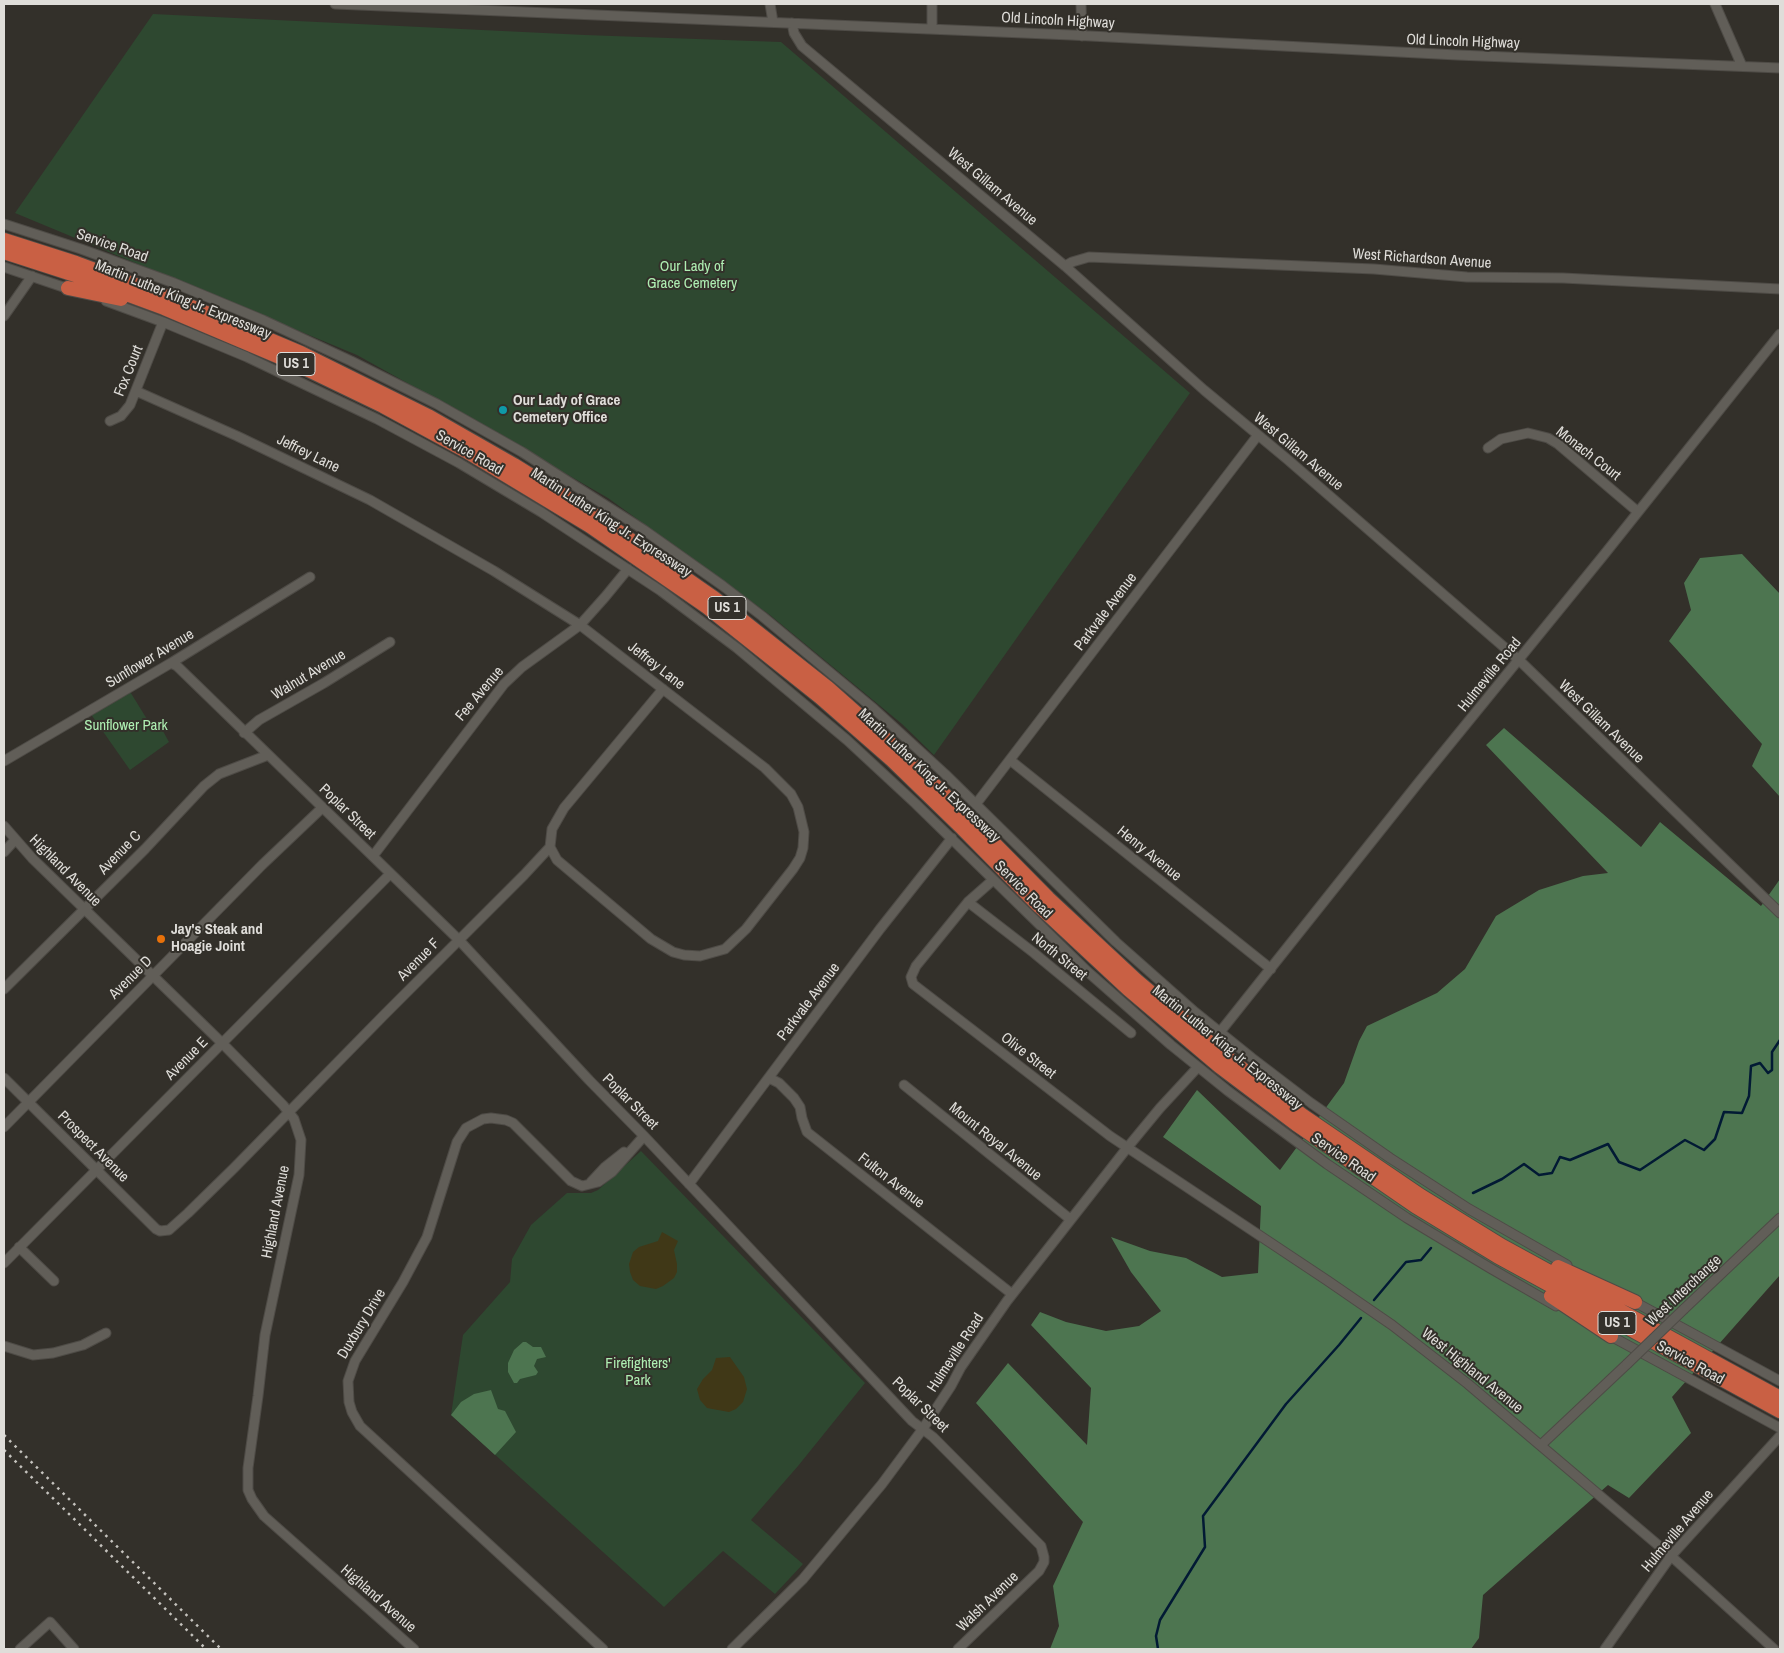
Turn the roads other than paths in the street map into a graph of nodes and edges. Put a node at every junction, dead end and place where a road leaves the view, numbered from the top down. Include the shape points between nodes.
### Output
1 (335, 4) edge
2 (770, 4) edge
3 (932, 4) edge
4 (1081, 4) edge
5 (1715, 4) edge
6 (773, 22) junction
7 (792, 23) junction
8 (932, 29) junction
9 (1082, 36) junction
10 (1742, 66) junction
11 (1780, 68) edge
12 (4, 224) edge
13 (4, 240) edge
14 (4, 252) edge
15 (1065, 266) junction
16 (4, 267) edge
17 (32, 276) junction
18 (68, 288) junction
19 (1780, 289) edge
20 (164, 308) junction
21 (4, 316) edge
22 (163, 322) junction
23 (1780, 334) edge
24 (136, 391) junction
25 (110, 421) dead end
26 (1258, 435) junction
27 (1488, 448) dead end
28 (1638, 512) junction
29 (628, 569) junction
30 (310, 577) dead end
31 (580, 625) junction
32 (390, 642) dead end
33 (1519, 660) junction
34 (171, 663) junction
35 (663, 689) junction
36 (244, 733) junction
37 (268, 756) junction
38 (1010, 760) junction
39 (4, 762) edge
40 (976, 804) junction
41 (322, 808) junction
42 (4, 826) edge
43 (952, 838) junction
44 (15, 840) junction
45 (550, 847) junction
46 (4, 852) edge
47 (373, 856) junction
48 (390, 874) junction
49 (993, 880) junction
50 (968, 902) junction
51 (83, 909) junction
52 (1780, 913) edge
53 (458, 940) junction
54 (1271, 969) junction
55 (152, 976) junction
56 (4, 989) edge
57 (1220, 1032) junction
58 (1131, 1033) dead end
59 (222, 1043) junction
60 (1198, 1067) junction
61 (4, 1078) edge
62 (769, 1078) junction
63 (904, 1085) dead end
64 (28, 1102) junction
65 (288, 1112) junction
66 (4, 1127) edge
67 (644, 1136) junction
68 (1127, 1148) junction
69 (97, 1170) junction
70 (689, 1184) junction
71 (1780, 1218) edge
72 (1070, 1219) junction
73 (166, 1230) joint
74 (1455, 1231) junction
75 (1479, 1231) junction
76 (19, 1247) junction
77 (4, 1263) edge
78 (54, 1281) dead end
79 (1012, 1294) junction
80 (1635, 1302) junction
81 (106, 1333) dead end
82 (1611, 1336) junction
83 (4, 1346) edge
84 (1780, 1382) edge
85 (1780, 1398) edge
86 (1780, 1411) edge
87 (1780, 1428) edge
88 (922, 1430) junction
89 (1780, 1436) edge
90 (1541, 1445) junction
91 (1671, 1556) junction
92 (1036, 1574) joint
93 (20, 1649) edge
94 (74, 1649) edge
95 (414, 1649) edge
96 (603, 1649) edge
97 (732, 1649) edge
98 (958, 1649) edge
99 (1605, 1649) edge
100 (1774, 1649) edge

1 - 6 street, Old Lincoln Highway
2 - 6 street
3 - 8 street
4 - 9 street
5 - 10 street
6 - 7 street, Old Lincoln Highway
7 - 8 street, Old Lincoln Highway
7 - 15 street, West Gillam Avenue via 802,46
8 - 9 street, Old Lincoln Highway
9 - 10 street, Old Lincoln Highway
10 - 11 street, Old Lincoln Highway
12 - 40 street, Service Road via 128,265 272,324 395,382 522,452 644,530 762,616 874,709
13 - 75 highway, Martin Luther King Jr. Expressway / US 1 via 168,297 345,374 472,440 636,542 745,622 864,720 1106,953 1196,1032 1342,1143
14 - 20 highway, Martin Luther King Jr. Expressway / US 1
15 - 19 street, West Richardson Avenue via 1089,257
15 - 26 street, West Gillam Avenue
16 - 17 street, Service Road
17 - 18 street, Service Road
17 - 21 street
18 - 20 highway
18 - 22 street, Service Road
20 - 74 highway, Martin Luther King Jr. Expressway / US 1 via 296,364 424,428 549,500 677,585 768,654 856,729 1069,934 1176,1031 1296,1124
22 - 24 street, Fox Court
22 - 29 street, Service Road via 290,377 409,436 533,507
23 - 28 street, Hulmeville Road
24 - 25 street, Fox Court via 125,412
24 - 31 street, Jeffrey Lane via 370,500
26 - 33 street, West Gillam Avenue
26 - 38 street, Parkvale Avenue
27 - 28 street, Monach Court via 1501,439 1528,433 1548,438
28 - 33 street, Hulmeville Road
29 - 31 street, Fee Avenue
29 - 43 street, Service Road via 699,619 781,684 882,771
30 - 34 street, Sunflower Avenue
31 - 35 street, Jeffrey Lane
31 - 47 street, Fee Avenue via 504,684
32 - 36 street, Walnut Avenue via 259,720
33 - 52 street, West Gillam Avenue
33 - 54 street, Hulmeville Road
34 - 36 street, Poplar Street
34 - 39 street, Sunflower Avenue
35 - 45 street via 564,808 552,829
35 - 45 street, Jeffrey Lane via 765,768 791,794 804,832 803,848 794,869 730,945 713,954 692,956 673,952 651,939 557,860
36 - 37 street, Poplar Street
37 - 41 street, Poplar Street
37 - 51 street, Avenue C via 211,779
38 - 40 street, Parkvale Avenue
38 - 54 street, Henry Avenue
40 - 57 street, Service Road via 1109,936
41 - 47 street, Poplar Street
41 - 55 street, Avenue D
42 - 44 street, Highland Avenue
43 - 49 street, Service Road
43 - 62 street, Parkvale Avenue
44 - 46 street
44 - 51 street, Highland Avenue
45 - 53 street, Avenue F
47 - 48 street, Poplar Street
48 - 53 street, Poplar Street
48 - 59 street, Avenue E
49 - 50 street
49 - 60 street, Service Road via 1088,972
50 - 58 street, North Street
50 - 68 street, Olive Street via 916,966 911,977 913,984
51 - 55 street, Highland Avenue
51 - 56 street, Avenue C
53 - 65 street, Avenue F
53 - 67 street, Poplar Street
54 - 57 street, Hulmeville Road
55 - 59 street, Highland Avenue
55 - 64 street, Avenue D
57 - 80 street, Service Road via 1304,1097 1398,1163 1510,1233
59 - 65 street, Highland Avenue
59 - 69 street, Avenue E
60 - 68 street, Hulmeville Road
60 - 82 street, Service Road via 1287,1136 1407,1218
61 - 64 street, Prospect Avenue
62 - 70 street, Parkvale Avenue
62 - 79 street, Fulton Avenue via 794,1098 807,1132
63 - 72 street, Mount Royal Avenue
64 - 66 street, Avenue D
64 - 69 street, Prospect Avenue
65 - 73 street, Avenue F via 195,1206
65 - 95 street, Highland Avenue via 299,1132 301,1157 265,1335 248,1490 264,1516
67 - 70 street, Poplar Street
67 - 96 street, Duxbury Drive via 605,1167 588,1186 571,1181 513,1123 491,1118 466,1128 457,1142 427,1237 404,1282 355,1361 348,1381 352,1412 360,1426
68 - 72 street, Hulmeville Road
68 - 90 street, West Highland Avenue via 1392,1325
69 - 73 street, Prospect Avenue via 156,1229
69 - 76 street, Avenue E
70 - 88 street, Poplar Street
71 - 90 street, West Interchange, bridge
72 - 79 street, Hulmeville Road
74 - 82 highway
74 - 86 highway, Martin Luther King Jr. Expressway / US 1
75 - 80 highway via 1500,1235 1565,1271
75 - 85 highway, Martin Luther King Jr. Expressway / US 1
76 - 77 street, Avenue E
76 - 78 street
79 - 88 street, Hulmeville Road
80 - 84 street, Service Road
81 - 83 street via 83,1345 53,1353 33,1355
82 - 87 street, Service Road
88 - 92 street, Poplar Street via 933,1437 1041,1546 1044,1562
88 - 97 street, Hulmeville Road via 803,1579
89 - 91 street, Hulmeville Avenue
90 - 91 street, West Highland Avenue
91 - 99 street, Hulmeville Avenue
91 - 100 street, West Highland Avenue
92 - 98 street, Walsh Avenue
93 - 94 street via 50,1622

